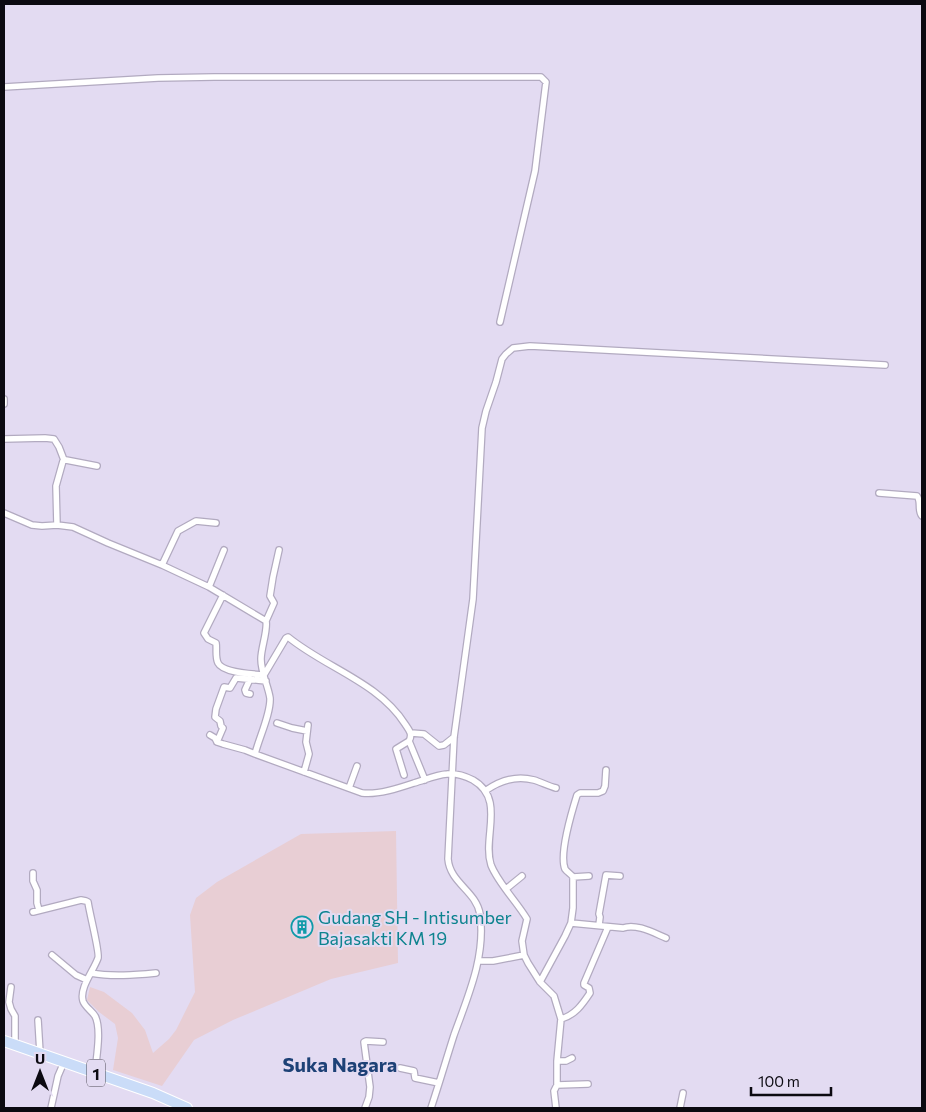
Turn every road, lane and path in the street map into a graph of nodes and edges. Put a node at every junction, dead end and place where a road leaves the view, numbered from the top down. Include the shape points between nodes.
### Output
1 (4, 87) edge
2 (500, 322) dead end
3 (885, 365) dead end
4 (4, 399) edge
5 (4, 404) edge
6 (4, 439) edge
7 (64, 460) junction
8 (97, 466) dead end
9 (879, 493) dead end
10 (4, 513) edge
11 (922, 516) edge
12 (216, 523) dead end
13 (57, 525) junction
14 (224, 550) dead end
15 (279, 550) dead end
16 (162, 566) junction
17 (209, 587) junction
18 (223, 595) junction
19 (266, 621) junction
20 (265, 678) junction
21 (250, 679) junction
22 (250, 694) dead end
23 (277, 723) dead end
24 (411, 733) junction
25 (210, 735) dead end
26 (454, 737) junction
27 (409, 741) junction
28 (217, 742) junction
29 (396, 751) junction
30 (388, 753) dead end
31 (255, 754) junction
32 (356, 766) dead end
33 (606, 770) dead end
34 (304, 772) junction
35 (452, 774) junction
36 (404, 775) dead end
37 (425, 780) junction
38 (349, 788) junction
39 (556, 788) dead end
40 (485, 791) junction
41 (33, 873) dead end
42 (522, 876) dead end
43 (589, 876) dead end
44 (620, 876) dead end
45 (573, 877) junction
46 (506, 889) junction
47 (571, 923) junction
48 (599, 925) junction
49 (608, 927) junction
50 (666, 938) dead end
51 (52, 955) dead end
52 (524, 955) junction
53 (478, 961) junction
54 (91, 973) junction
55 (156, 973) dead end
56 (87, 980) junction
57 (540, 982) junction
58 (12, 987) dead end
59 (561, 1019) junction
60 (38, 1020) dead end
61 (4, 1041) edge
62 (382, 1042) dead end
63 (15, 1044) junction
64 (40, 1053) junction
65 (572, 1058) dead end
66 (557, 1061) junction
67 (64, 1062) junction
68 (400, 1068) dead end
69 (95, 1073) junction
70 (439, 1083) junction
71 (588, 1084) dead end
72 (557, 1085) junction
73 (683, 1093) dead end
74 (51, 1108) edge
75 (187, 1108) edge
76 (364, 1108) edge
77 (431, 1108) edge
78 (556, 1108) edge
79 (680, 1108) edge

1 - 2 street via 205,77 541,76 546,82 535,171
3 - 26 street via 530,346 513,348 506,354 482,428 473,599
4 - 5 street
6 - 7 street via 54,439
7 - 8 street
7 - 13 street via 56,486
9 - 11 street via 917,496
10 - 13 street via 32,525
12 - 16 street via 196,521 178,531
13 - 16 street via 73,527
14 - 17 street
15 - 19 street via 270,596 274,604
16 - 17 street
17 - 18 street
18 - 19 street
18 - 20 street via 204,633 216,643 220,666
19 - 20 street via 261,657
20 - 21 street
20 - 24 street via 288,638 374,691 389,703
20 - 31 street via 270,706
21 - 22 street via 245,690
21 - 28 street via 236,678 230,688 223,688 216,708 215,717 223,728
23 - 34 street via 307,728 309,754
24 - 26 street via 426,735 439,746
24 - 27 street
25 - 28 street
26 - 35 street
27 - 29 street
27 - 37 street
28 - 31 street
29 - 30 street
29 - 36 street
31 - 34 street
32 - 38 street
33 - 45 street via 603,792 580,793 571,813 564,866
34 - 38 street
35 - 37 street
35 - 40 street via 471,779
35 - 53 street via 448,863 479,910 481,943
37 - 38 street via 375,793 365,794
39 - 40 street via 523,778 499,782
40 - 46 street via 490,808 491,863
41 - 54 street via 37,890 36,911 81,900 88,902 99,957
42 - 46 street
43 - 45 street
44 - 48 street via 606,875
45 - 47 street
46 - 52 street via 527,919 522,941
47 - 48 street
47 - 57 street
48 - 49 street
49 - 50 street via 641,928
49 - 59 street via 584,983 590,993 574,1013
51 - 56 street
52 - 53 street
52 - 57 street
53 - 70 street
54 - 55 street
54 - 56 street
56 - 69 street via 83,1001 96,1016 98,1026
57 - 59 street via 554,996
58 - 63 street via 9,1002 15,1016
59 - 66 street
60 - 64 street
61 - 63 highway, 1
62 - 76 street via 364,1042 370,1087
63 - 64 highway, 1
64 - 67 highway, 1
65 - 66 street
66 - 72 street
67 - 69 highway, 1
67 - 74 street
68 - 70 street via 414,1071 415,1078
69 - 75 highway, 1
70 - 77 street
71 - 72 street
72 - 78 street via 554,1091
73 - 79 street

